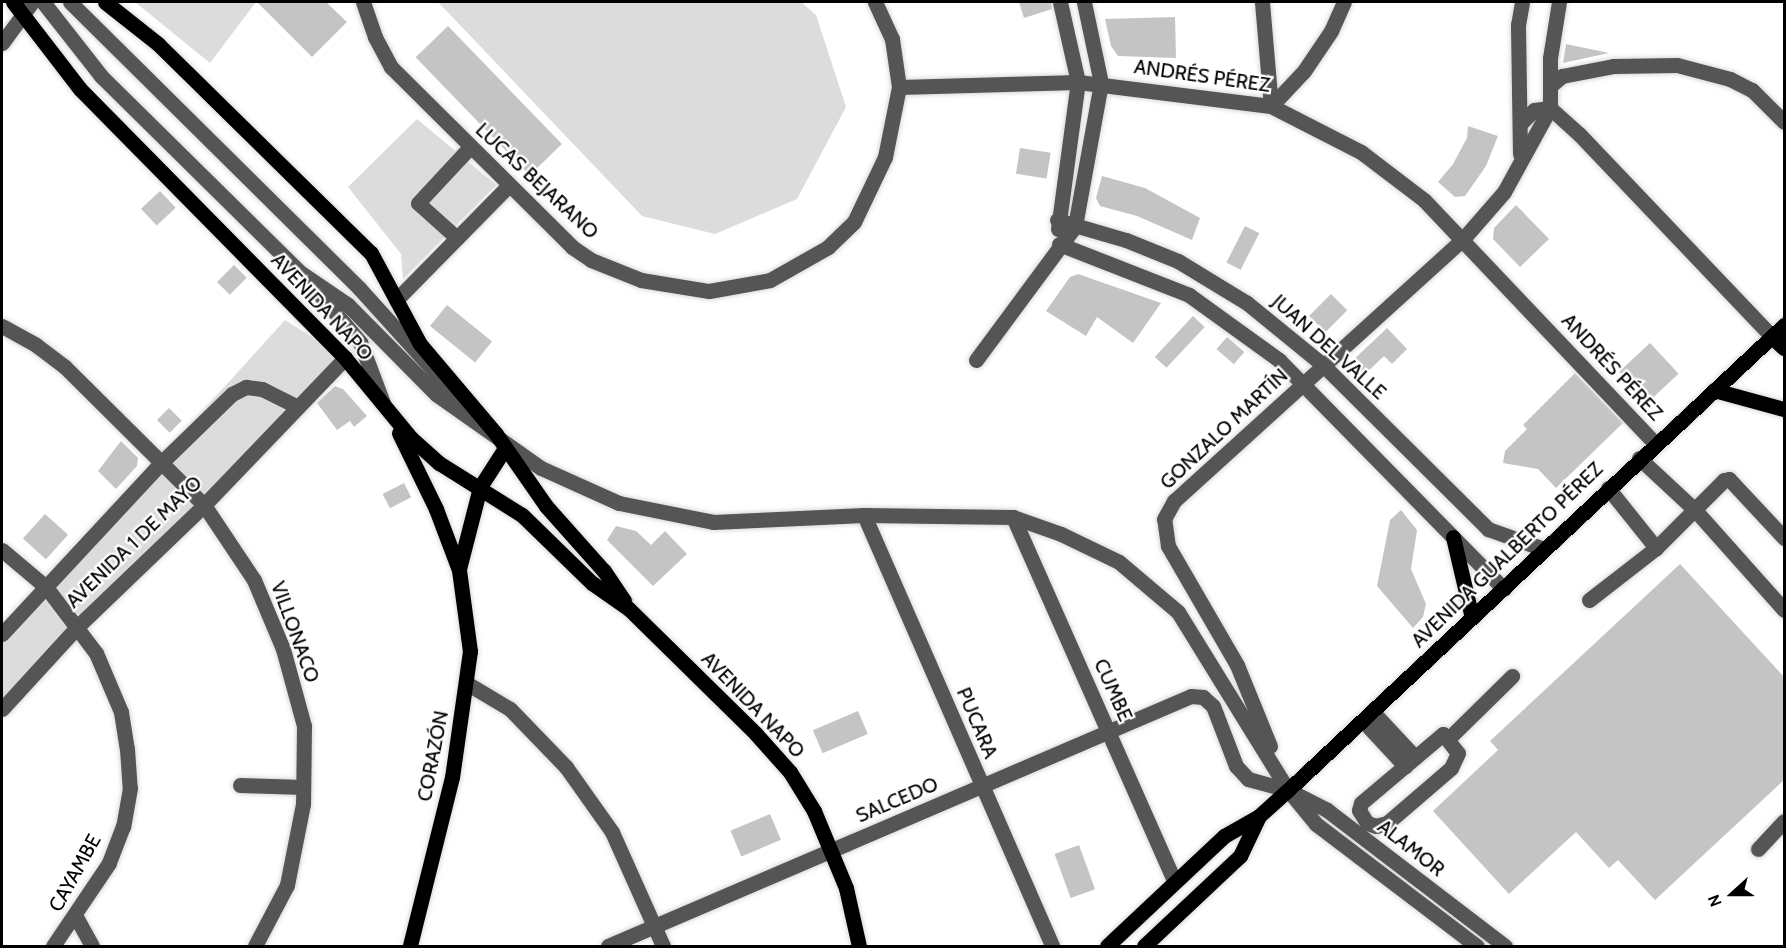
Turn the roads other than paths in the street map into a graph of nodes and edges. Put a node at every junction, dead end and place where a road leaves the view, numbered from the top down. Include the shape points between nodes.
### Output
1 (43, 2) edge
2 (70, 2) edge
3 (105, 2) edge
4 (363, 2) edge
5 (875, 2) edge
6 (1060, 2) edge
7 (1084, 2) edge
8 (1262, 2) edge
9 (1344, 2) edge
10 (1522, 2) edge
11 (1559, 2) edge
12 (23, 5) edge
13 (2, 43) edge
14 (1078, 82) junction
15 (1101, 83) junction
16 (1550, 86) junction
17 (899, 87) junction
18 (1271, 106) junction
19 (1550, 108) junction
20 (1522, 122) junction
21 (1785, 122) edge
22 (470, 147) junction
23 (1520, 156) junction
24 (509, 185) junction
25 (1057, 220) junction
26 (1076, 225) junction
27 (457, 238) junction
28 (1463, 239) junction
29 (1059, 244) junction
30 (301, 273) junction
31 (396, 300) junction
32 (1785, 325) edge
33 (2, 326) edge
34 (1772, 337) junction
35 (1785, 348) edge
36 (345, 358) junction
37 (975, 360) dead end
38 (1323, 365) junction
39 (1305, 384) junction
40 (1714, 390) junction
41 (298, 407) junction
42 (1785, 409) edge
43 (386, 412) junction
44 (496, 434) junction
45 (1655, 443) junction
46 (505, 447) junction
47 (1639, 458) junction
48 (163, 461) junction
49 (480, 487) junction
50 (1608, 488) junction
51 (204, 505) junction
52 (1695, 510) junction
53 (864, 515) junction
54 (1013, 517) junction
55 (1454, 537) junction
56 (1785, 538) edge
57 (1656, 548) junction
58 (1544, 549) junction
59 (2, 550) edge
60 (459, 570) junction
61 (46, 587) junction
62 (1504, 589) junction
63 (1589, 600) dead end
64 (629, 609) junction
65 (1785, 610) edge
66 (1472, 618) junction
67 (78, 627) junction
68 (2, 634) edge
69 (1512, 676) dead end
70 (468, 684) junction
71 (1203, 697) joint
72 (2, 709) edge
73 (1368, 716) junction
74 (1109, 732) junction
75 (1448, 739) junction
76 (1410, 761) junction
77 (240, 785) dead end
78 (303, 787) junction
79 (982, 787) junction
80 (1288, 790) junction
81 (1259, 816) junction
82 (1785, 821) edge
83 (1758, 849) dead end
84 (833, 851) junction
85 (1174, 881) junction
86 (76, 917) junction
87 (654, 928) junction
88 (53, 946) edge
89 (92, 946) edge
90 (255, 946) edge
91 (410, 946) edge
92 (608, 946) edge
93 (663, 946) edge
94 (859, 946) edge
95 (1052, 946) edge
96 (1107, 946) edge
97 (1144, 946) edge
98 (1477, 946) edge
99 (1505, 946) edge

1 - 30 street via 101,76
2 - 44 street via 359,288 444,385
3 - 31 main road, AVENIDA NAPO via 174,60 371,253
4 - 22 street, LUCAS BEJARANO via 391,67
5 - 17 street, LUCAS BEJARANO via 892,39
6 - 14 street
7 - 15 street
8 - 18 street
9 - 18 street via 1331,31 1304,71
10 - 20 street, GONZALO MARTÍN via 1518,25
11 - 16 street
12 - 13 street
12 - 36 main road, AVENIDA NAPO via 80,89
14 - 15 street, ANDRÉS PÉREZ
14 - 17 street, ANDRÉS PÉREZ
14 - 25 street
15 - 18 street, ANDRÉS PÉREZ
15 - 26 street
16 - 19 street
16 - 21 street via 1562,76 1580,71 1677,65 1730,78 1752,90
17 - 24 street, LUCAS BEJARANO via 885,157 854,222 828,247 770,280 709,291 641,280 591,260
18 - 28 street, ANDRÉS PÉREZ via 1360,152 1424,200
19 - 20 street via 1534,110
19 - 23 street, GONZALO MARTÍN
19 - 34 street
20 - 23 street, GONZALO MARTÍN
22 - 24 street, LUCAS BEJARANO
22 - 27 street via 418,203
23 - 28 street, GONZALO MARTÍN via 1504,192
24 - 27 street
25 - 26 street, JUAN DEL VALLE
25 - 29 street
26 - 29 street
26 - 38 street, JUAN DEL VALLE via 1126,240 1206,276 1247,303
27 - 31 street
28 - 38 street, GONZALO MARTÍN
28 - 45 street, ANDRÉS PÉREZ
29 - 37 street via 1020,304
29 - 39 street via 1189,295
30 - 43 street via 360,342
30 - 44 street via 348,305 436,394
31 - 44 main road, AVENIDA NAPO via 420,344
32 - 34 main road, AVENIDA GUALBERTO PÉREZ
33 - 48 street, VILLONACO via 65,367
34 - 35 main road
34 - 40 main road, AVENIDA GUALBERTO PÉREZ
36 - 41 street, AVENIDA 1 DE MAYO
36 - 43 main road, AVENIDA NAPO
38 - 39 street, GONZALO MARTÍN
38 - 58 street, JUAN DEL VALLE via 1488,529
39 - 55 street
39 - 80 street, GONZALO MARTÍN via 1174,501 1164,519 1168,546 1237,665
40 - 42 main road
40 - 45 main road, AVENIDA GUALBERTO PÉREZ
41 - 48 street, AVENIDA 1 DE MAYO via 262,389 246,387 232,394
41 - 51 street, AVENIDA 1 DE MAYO
43 - 49 main road, AVENIDA NAPO via 439,463
43 - 60 main road, CORAZÓN via 425,483
44 - 46 main road, AVENIDA NAPO
44 - 53 street via 541,468 619,503 712,522
45 - 47 main road, AVENIDA GUALBERTO PÉREZ
46 - 49 main road, CORAZÓN
46 - 64 main road, AVENIDA NAPO via 546,506 604,571
47 - 50 main road, AVENIDA GUALBERTO PÉREZ
47 - 52 street
48 - 51 street, VILLONACO
48 - 61 street, AVENIDA 1 DE MAYO
49 - 60 main road, CORAZÓN
49 - 64 main road, AVENIDA NAPO via 522,515 592,583
50 - 57 street
50 - 58 main road, AVENIDA GUALBERTO PÉREZ
51 - 67 street, AVENIDA 1 DE MAYO
51 - 78 street, VILLONACO via 254,580 283,649 304,726
52 - 56 street via 1719,482 1729,479
52 - 57 street
52 - 65 street
53 - 54 street
53 - 79 street, PUCARA
54 - 74 street, CUMBE
54 - 80 street via 1061,534 1119,562 1178,612
55 - 62 street
55 - 66 main road
57 - 63 street
58 - 62 main road, AVENIDA GUALBERTO PÉREZ
59 - 61 street, CAYAMBE
60 - 70 main road, CORAZÓN via 468,622
61 - 67 street, CAYAMBE
61 - 68 street, AVENIDA 1 DE MAYO
62 - 66 main road, AVENIDA GUALBERTO PÉREZ
64 - 84 main road, AVENIDA NAPO via 790,772
66 - 73 main road, AVENIDA GUALBERTO PÉREZ
67 - 72 street, AVENIDA 1 DE MAYO
67 - 86 street, CAYAMBE via 96,653 121,712 130,788 123,826 110,863
69 - 75 street
70 - 87 street via 510,709 566,767 612,832
70 - 91 main road, CORAZÓN via 452,777
71 - 74 street, SALCEDO via 1191,696
71 - 80 street, ALAMOR via 1213,706 1236,765 1248,779
73 - 76 street
73 - 80 main road, AVENIDA GUALBERTO PÉREZ
74 - 79 street, SALCEDO
74 - 85 street, CUMBE
75 - 76 street via 1443,734
75 - 76 street via 1458,753 1451,768 1387,823 1367,823 1359,810 1361,803
77 - 78 street
78 - 90 street, VILLONACO via 287,885
79 - 84 street, SALCEDO
79 - 95 street, PUCARA
80 - 81 main road, AVENIDA GUALBERTO PÉREZ
80 - 98 street, ALAMOR via 1316,824
80 - 99 street, ALAMOR via 1327,810
81 - 85 main road, AVENIDA GUALBERTO PÉREZ via 1224,836
81 - 97 main road, AVENIDA GUALBERTO PÉREZ via 1240,856
82 - 83 street
84 - 87 street, SALCEDO
84 - 94 main road, AVENIDA NAPO
85 - 96 main road, AVENIDA GUALBERTO PÉREZ
86 - 88 street, CAYAMBE
86 - 89 street
87 - 92 street, SALCEDO
87 - 93 street

